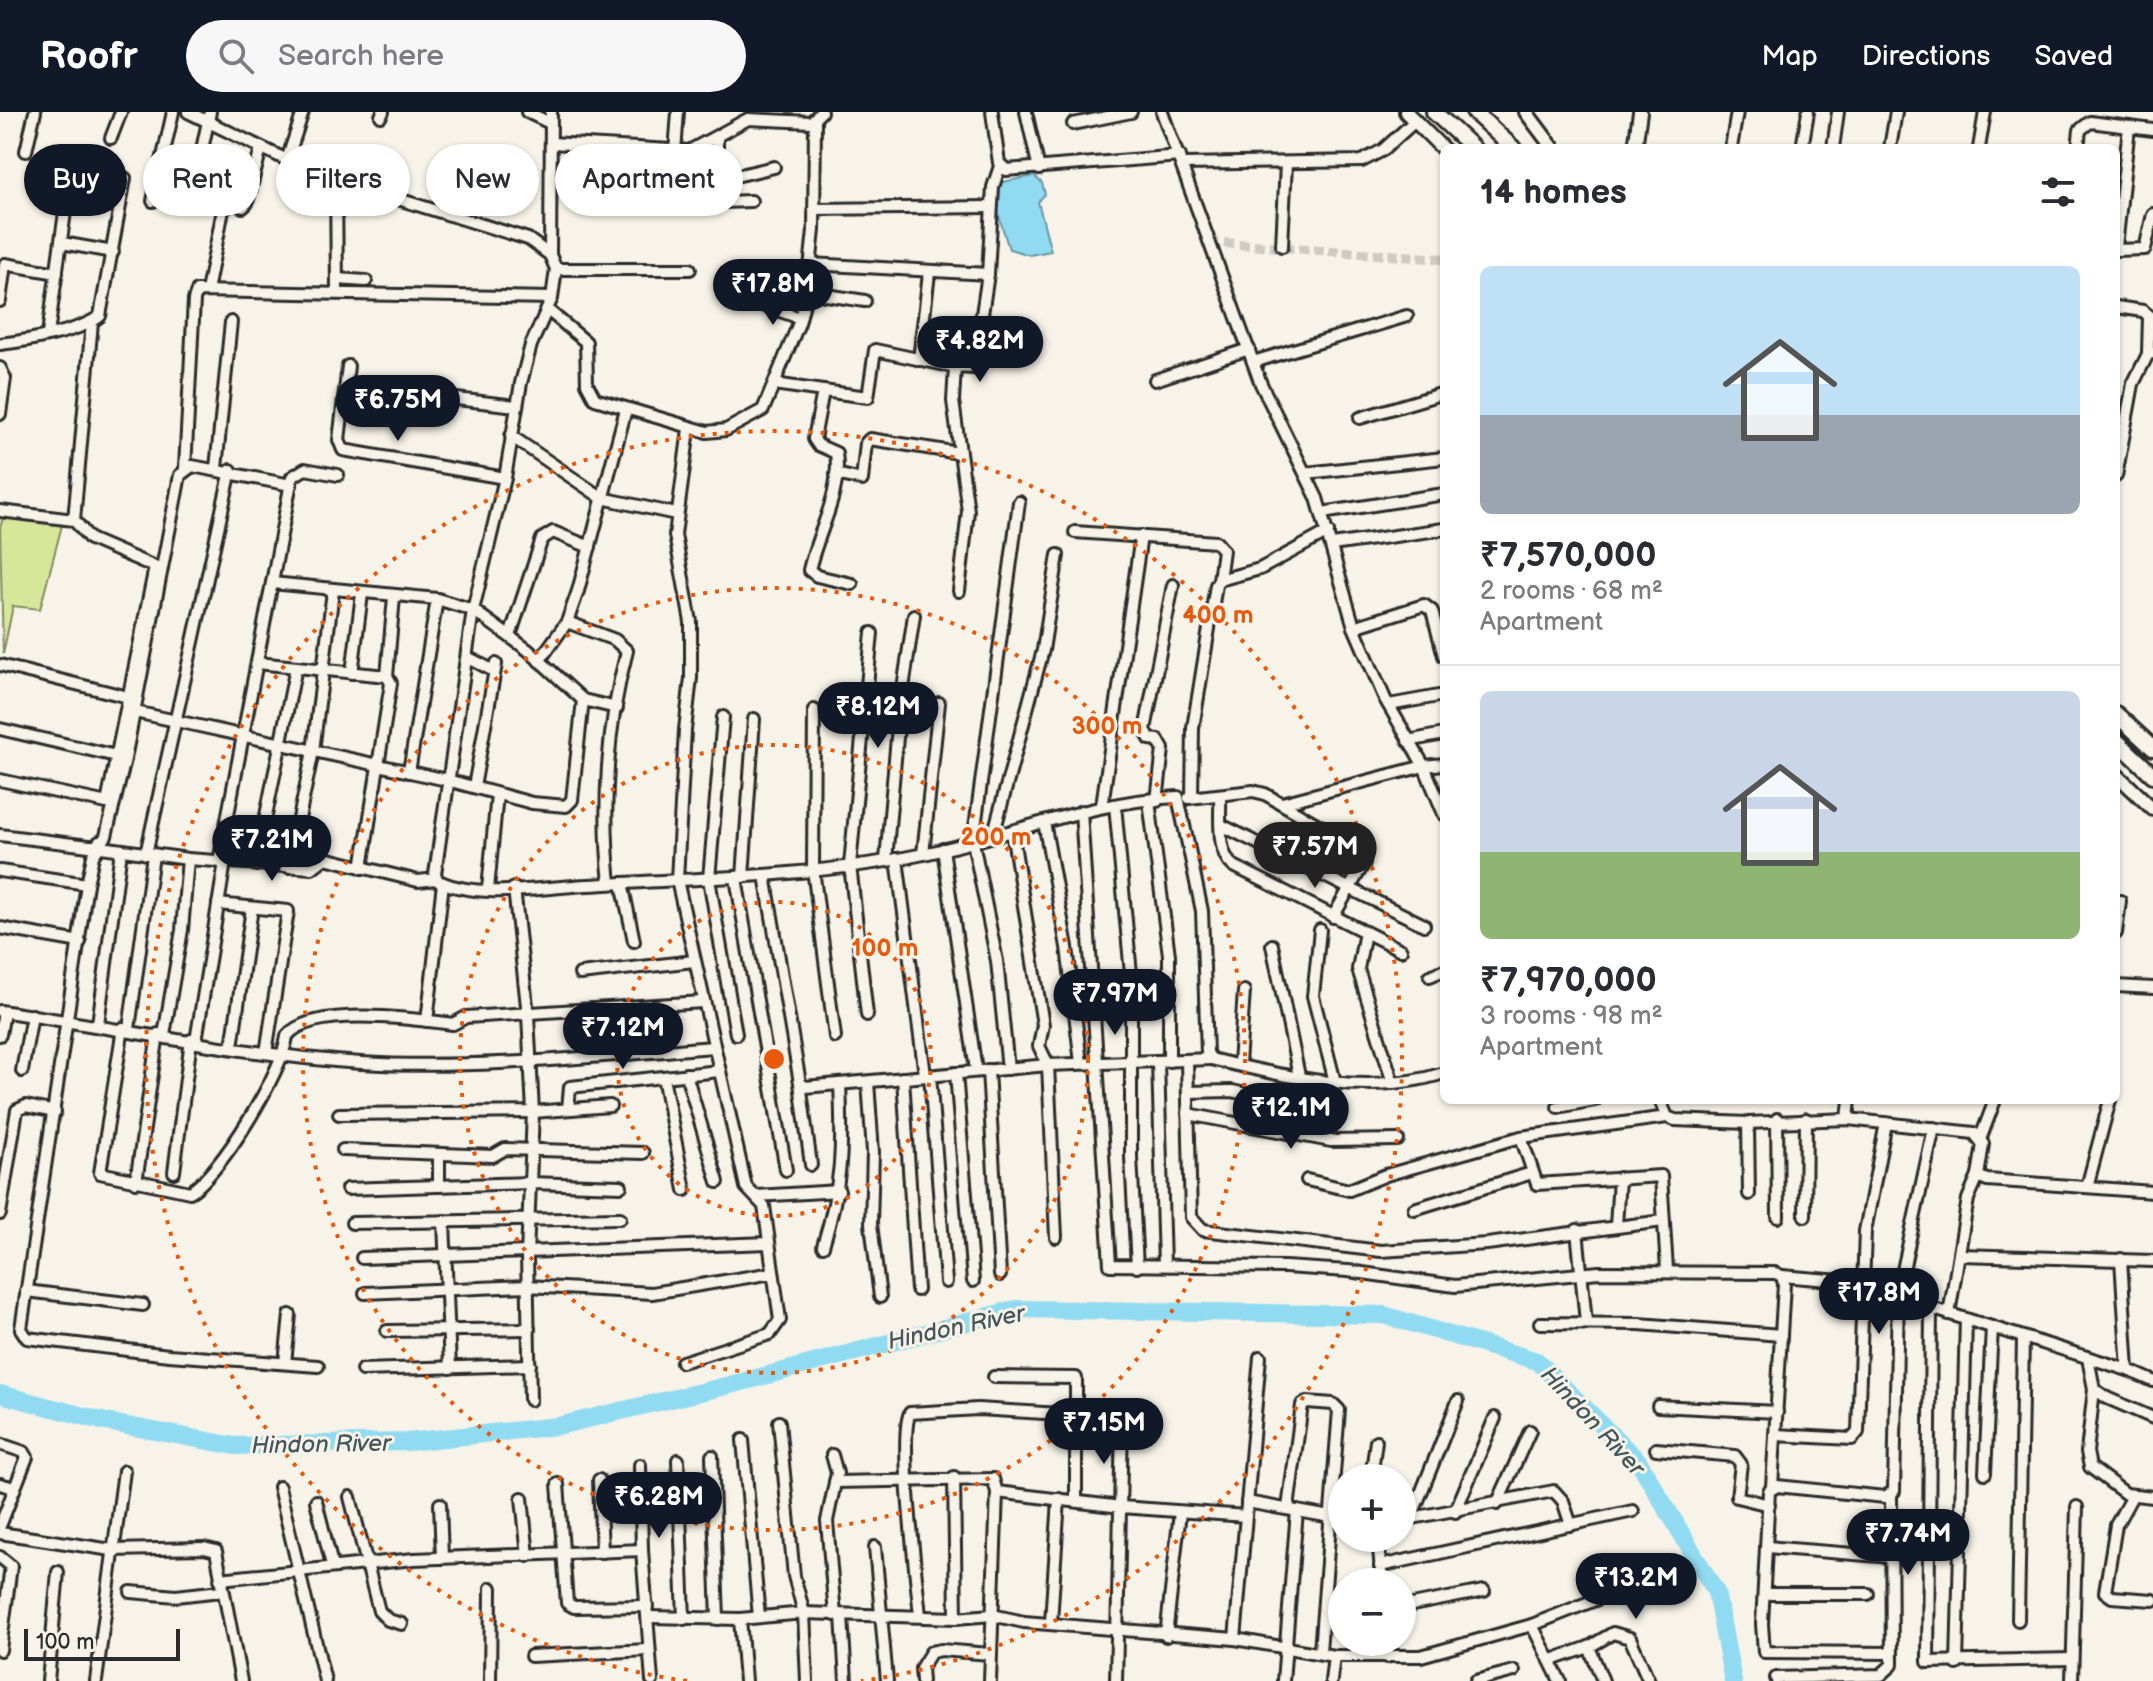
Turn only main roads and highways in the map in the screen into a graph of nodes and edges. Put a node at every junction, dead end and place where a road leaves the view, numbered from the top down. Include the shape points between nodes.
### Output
1 (1434, 112) edge
2 (1474, 112) edge
3 (1469, 144) edge
4 (1509, 144) edge
5 (2120, 718) edge
6 (2120, 744) edge
7 (2153, 748) edge
8 (2153, 775) edge

1 - 3 main road
2 - 4 main road
5 - 7 main road
6 - 8 main road

